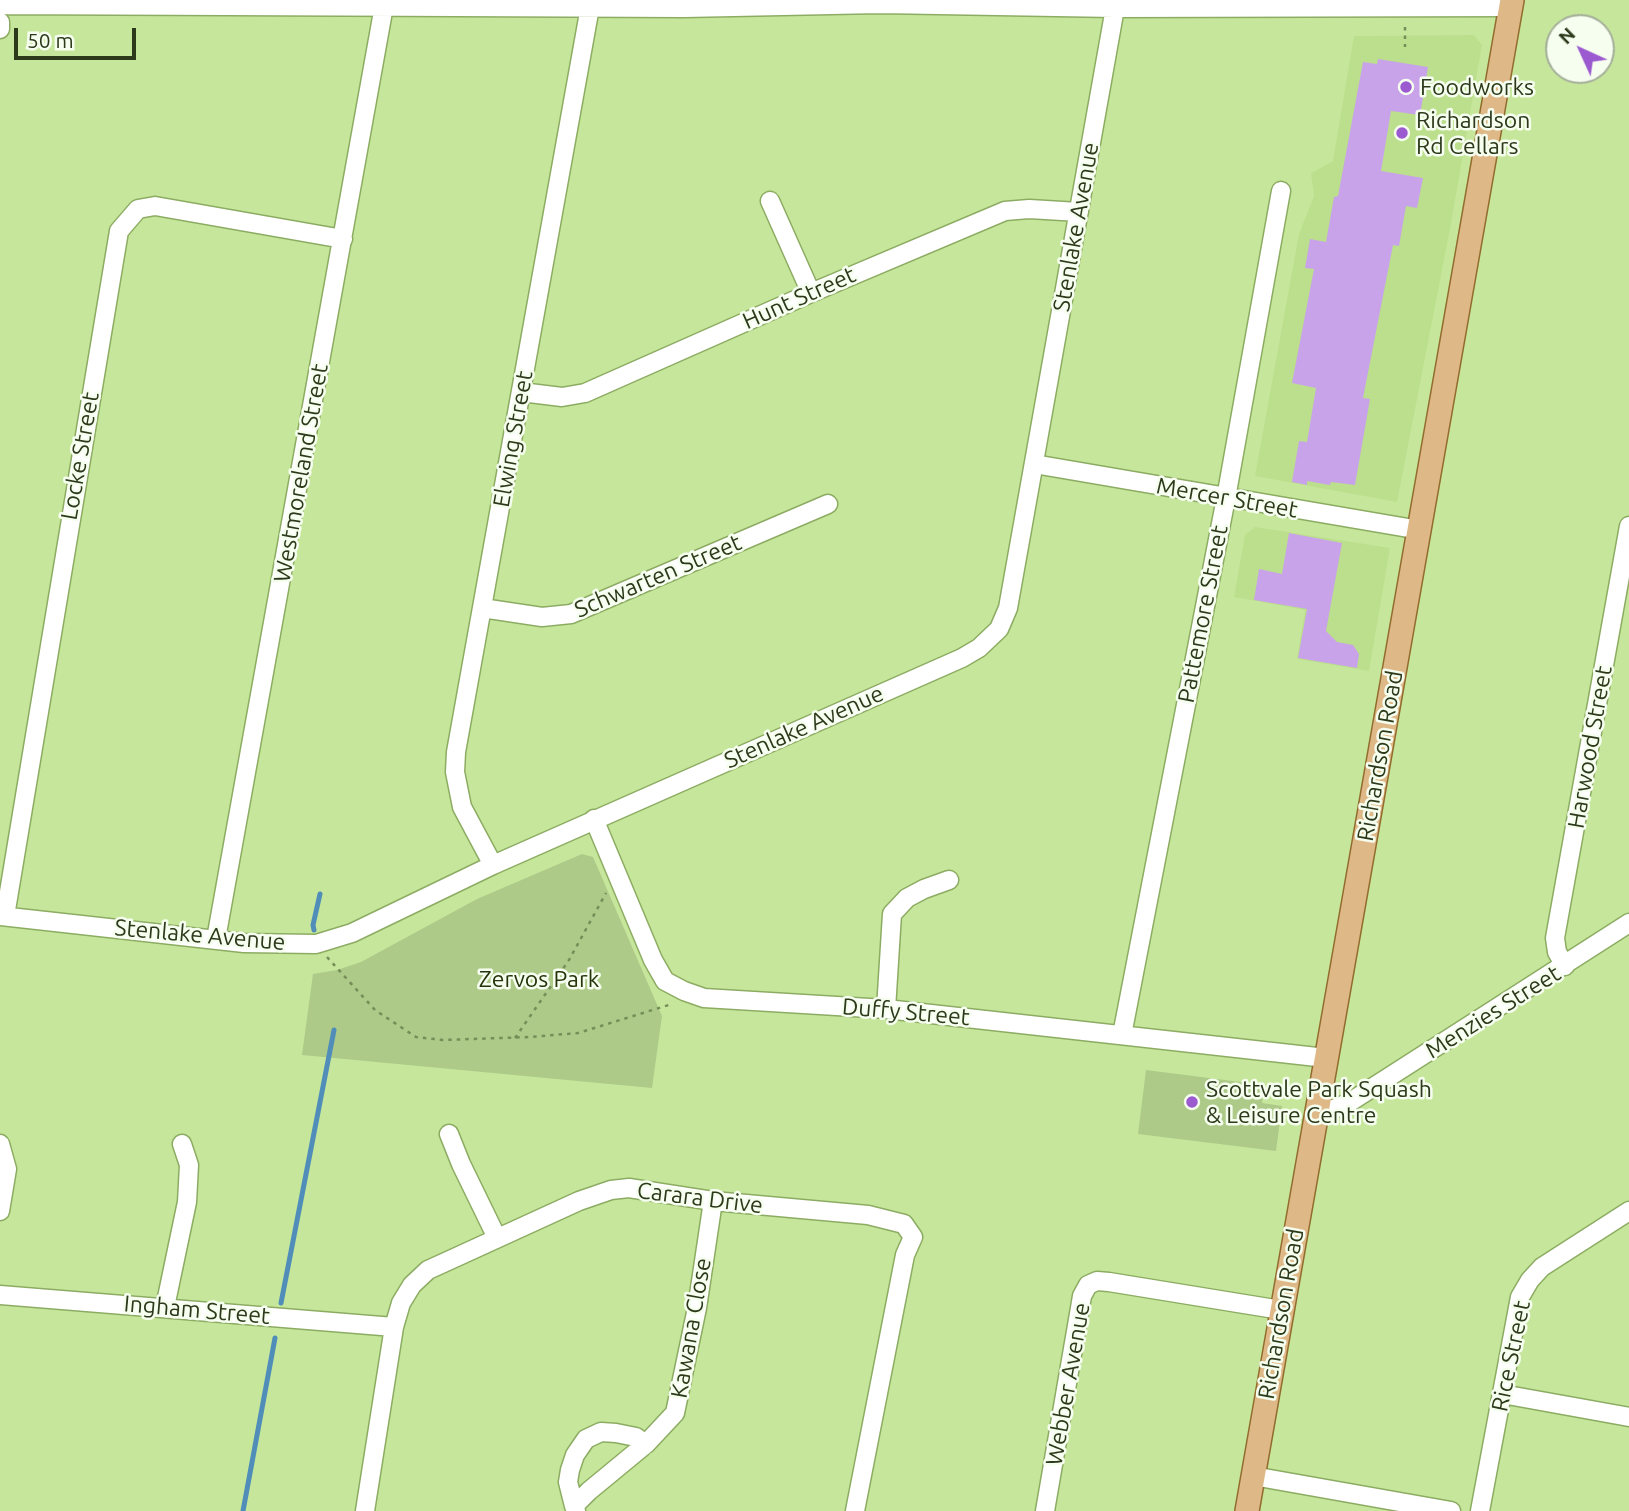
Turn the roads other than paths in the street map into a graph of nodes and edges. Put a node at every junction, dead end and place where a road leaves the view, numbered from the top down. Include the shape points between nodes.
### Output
1 (880, 2) edge
2 (415, 3) edge
3 (1041, 3) edge
4 (1511, 3) edge
5 (684, 4) edge
6 (0, 5) edge
7 (384, 6) junction
8 (590, 7) junction
9 (1115, 8) junction
10 (0, 22) edge
11 (0, 29) edge
12 (1281, 191) dead end
13 (770, 201) dead end
14 (1079, 212) junction
15 (343, 239) junction
16 (811, 293) junction
17 (521, 392) junction
18 (1034, 464) junction
19 (1226, 498) junction
20 (828, 503) dead end
21 (1629, 526) edge
22 (1420, 530) junction
23 (1625, 576) edge
24 (482, 608) junction
25 (594, 819) junction
26 (493, 865) junction
27 (950, 880) dead end
28 (2, 916) edge
29 (1629, 923) edge
30 (216, 939) junction
31 (1565, 966) junction
32 (886, 1009) junction
33 (1122, 1035) junction
34 (1326, 1058) junction
35 (1317, 1108) junction
36 (449, 1134) dead end
37 (0, 1144) edge
38 (182, 1144) dead end
39 (713, 1201) junction
40 (0, 1211) edge
41 (1629, 1211) edge
42 (497, 1238) junction
43 (0, 1295) edge
44 (165, 1307) junction
45 (1281, 1310) junction
46 (394, 1327) junction
47 (1502, 1394) junction
48 (1629, 1417) edge
49 (646, 1444) junction
50 (1253, 1476) junction
51 (575, 1509) edge
52 (365, 1511) edge
53 (855, 1511) edge
54 (1045, 1511) edge
55 (1247, 1511) edge
56 (1451, 1511) edge
57 (1480, 1511) edge

1 - 3 street
1 - 5 street
2 - 7 street
2 - 8 street
3 - 9 street
4 - 9 street
4 - 22 main road, Richardson Road
5 - 8 street
6 - 7 street
7 - 15 street, Westmoreland Street
8 - 17 street, Elwing Street
9 - 14 street, Stenlake Avenue
10 - 11 street
12 - 19 street, Pattemore Street
13 - 16 street
14 - 16 street, Hunt Street via 1005,211
14 - 18 street, Stenlake Avenue
15 - 28 street, Locke Street via 155,206 138,209 119,231
15 - 30 street, Westmoreland Street
16 - 17 street, Hunt Street via 585,393 562,397
17 - 24 street, Elwing Street
18 - 19 street, Mercer Street
18 - 25 street, Stenlake Avenue via 1008,608 999,629 979,648
19 - 22 street, Mercer Street
19 - 33 street, Pattemore Street
20 - 24 street, Schwarten Street via 571,614 542,617
21 - 23 street, Harwood Street
22 - 34 main road, Richardson Road
23 - 31 street, Harwood Street via 1555,938
24 - 26 street, Elwing Street via 455,772 461,807
25 - 26 street, Stenlake Avenue
25 - 32 street, Duffy Street via 665,981 704,998
26 - 30 street, Stenlake Avenue via 352,933 316,944
27 - 32 street via 907,898 892,914
28 - 30 street, Stenlake Avenue
29 - 31 street, Menzies Street
31 - 35 street, Menzies Street via 1350,1102 1334,1109
32 - 33 street, Duffy Street
33 - 34 street, Duffy Street
34 - 35 main road, Richardson Road
35 - 45 main road, Richardson Road
36 - 42 street
37 - 40 street via 7,1169
38 - 44 street via 189,1165 187,1202
39 - 42 street, Carara Drive via 611,1189
39 - 49 street, Kawana Close via 675,1413
39 - 53 street, Carara Drive via 868,1215 904,1224 913,1237 905,1255
41 - 47 street, Rice Street via 1530,1280 1516,1310
42 - 46 street, Carara Drive via 428,1270 406,1294
43 - 44 street, Ingham Street
44 - 46 street, Ingham Street
45 - 50 main road, Richardson Road
45 - 54 street, Webber Avenue via 1109,1282 1088,1285 1082,1296
46 - 52 street, Carara Drive
47 - 48 street
47 - 57 street, Rice Street
49 - 51 street, Kawana Close
49 - 51 street, Kawana Close via 636,1437 609,1432 586,1439 575,1455 568,1482
50 - 55 main road, Richardson Road
50 - 56 street

